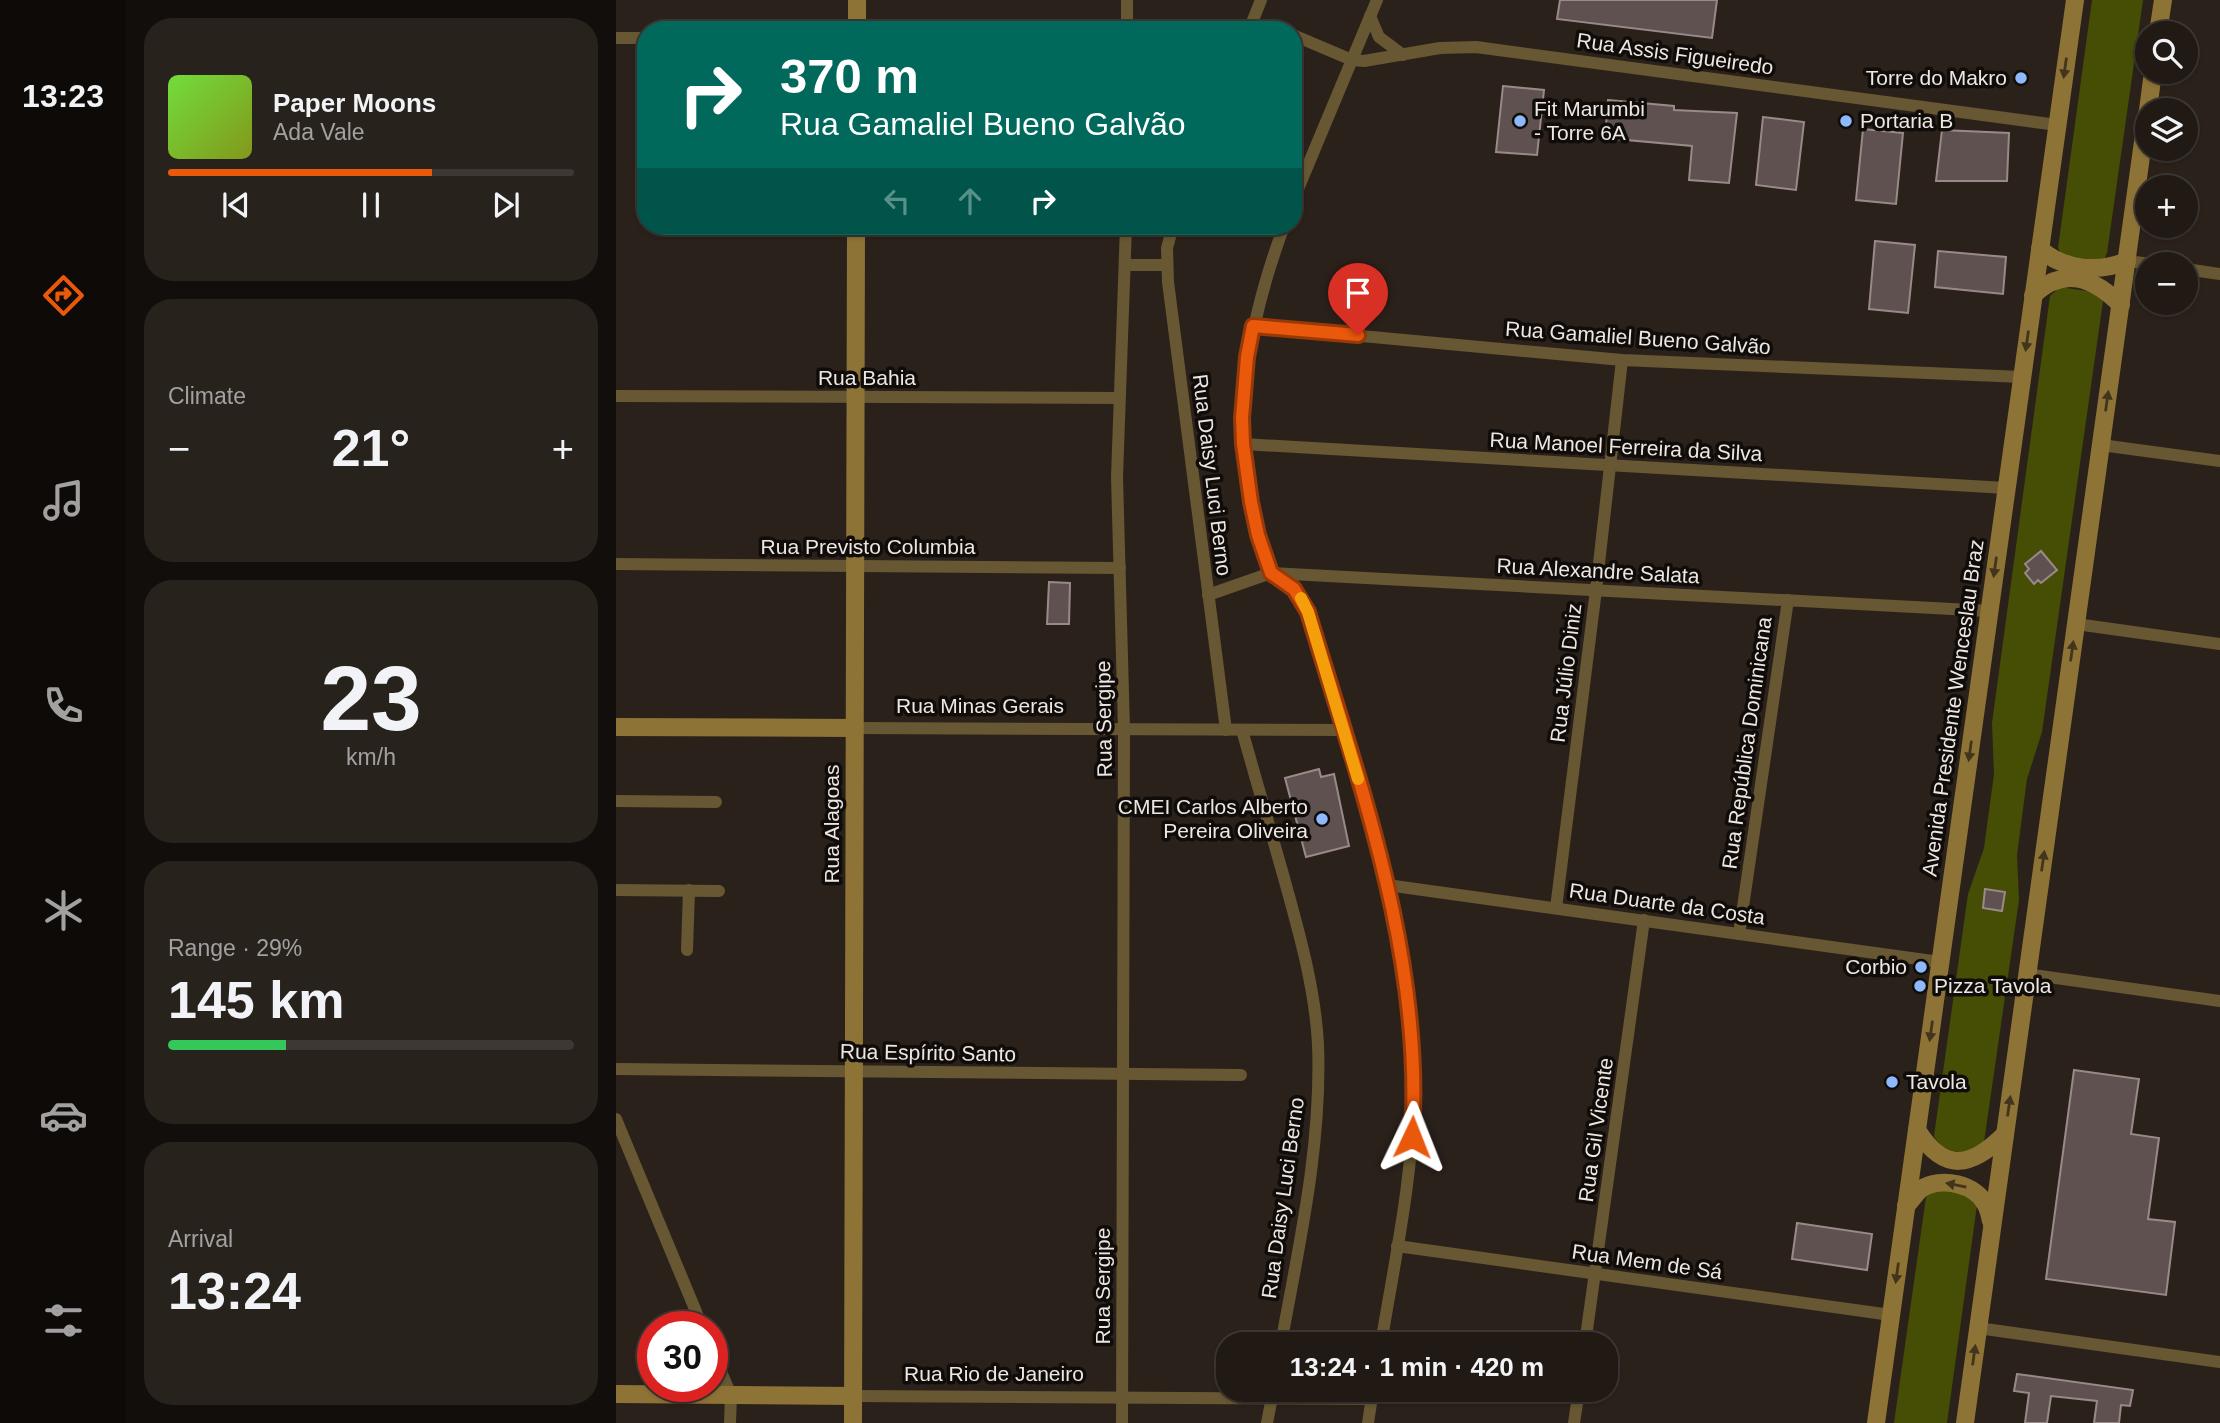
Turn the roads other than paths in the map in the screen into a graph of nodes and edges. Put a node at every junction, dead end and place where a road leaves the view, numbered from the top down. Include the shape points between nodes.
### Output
1 (857, 0) edge
2 (1127, 0) edge
3 (1261, 0) edge
4 (1377, 0) edge
5 (2075, 0) edge
6 (2163, 0) edge
7 (1370, 16) junction
8 (856, 21) edge
9 (1127, 21) edge
10 (1253, 21) edge
11 (2160, 21) edge
12 (616, 38) edge
13 (637, 38) edge
14 (1302, 38) edge
15 (1404, 55) junction
16 (1352, 60) junction
17 (2057, 125) junction
18 (2141, 161) edge
19 (1302, 179) edge
20 (856, 235) edge
21 (1126, 235) edge
22 (1171, 235) edge
23 (1281, 235) edge
24 (2040, 249) junction
25 (2127, 261) junction
26 (2135, 262) edge
27 (1126, 265) junction
28 (1166, 265) junction
29 (2198, 271) edge
30 (2220, 274) edge
31 (2033, 295) junction
32 (2121, 305) junction
33 (1253, 326) junction
34 (1622, 360) junction
35 (2022, 377) junction
36 (616, 396) edge
37 (855, 397) junction
38 (1119, 398) junction
39 (1243, 444) junction
40 (2101, 444) junction
41 (2220, 461) edge
42 (1610, 466) junction
43 (2006, 488) junction
44 (616, 564) edge
45 (855, 566) junction
46 (1120, 568) junction
47 (1271, 573) junction
48 (1596, 590) junction
49 (1208, 595) junction
50 (1788, 600) junction
51 (1989, 611) junction
52 (2076, 624) junction
53 (2220, 644) edge
54 (616, 727) edge
55 (855, 728) junction
56 (1124, 729) junction
57 (1226, 730) junction
58 (1242, 730) junction
59 (1343, 730) junction
60 (616, 801) edge
61 (716, 802) dead end
62 (1388, 885) junction
63 (616, 890) edge
64 (689, 890) junction
65 (719, 891) dead end
66 (1556, 908) junction
67 (1644, 920) junction
68 (1739, 934) junction
69 (687, 950) dead end
70 (1940, 962) junction
71 (2028, 974) junction
72 (2220, 1001) edge
73 (616, 1069) edge
74 (854, 1072) junction
75 (1123, 1074) junction
76 (1241, 1076) dead end
77 (616, 1119) edge
78 (1917, 1130) junction
79 (2005, 1134) junction
80 (1906, 1206) junction
81 (1993, 1224) junction
82 (1397, 1245) junction
83 (1595, 1274) junction
84 (696, 1311) edge
85 (1891, 1315) junction
86 (1978, 1328) junction
87 (1283, 1332) edge
88 (1383, 1332) edge
89 (1587, 1332) edge
90 (2220, 1362) edge
91 (728, 1388) edge
92 (616, 1394) edge
93 (731, 1395) junction
94 (853, 1395) junction
95 (1216, 1395) edge
96 (1122, 1397) junction
97 (1271, 1402) edge
98 (1371, 1402) edge
99 (1577, 1402) edge
100 (730, 1423) edge
101 (853, 1423) edge
102 (1122, 1423) edge
103 (1267, 1423) edge
104 (1368, 1423) edge
105 (1574, 1423) edge
106 (1876, 1423) edge
107 (1965, 1423) edge

1 - 8 main road
2 - 9 street
3 - 10 street
4 - 7 street
5 -> 17 main road, Avenida Presidente Wenceslau Braz
6 - 11 main road
7 - 15 street via 1379,37
7 - 16 street
12 - 13 street
14 - 16 street, Rua Assis Figueiredo
15 - 16 street, Rua Assis Figueiredo
15 - 17 street, Rua Assis Figueiredo via 1476,47
16 - 19 street
17 - 24 main road, Avenida Presidente Wenceslau Braz
18 - 25 main road
20 - 37 main road, Rua Alagoas
21 - 27 street, Rua Sergipe
22 - 28 street, Rua Daisy Luci Berno
23 - 33 street
24 - 25 main road via 2050,259 2082,268 2112,267
24 - 31 main road, Avenida Presidente Wenceslau Braz
25 - 26 street
25 - 32 main road
27 - 28 street
27 - 38 street, Rua Sergipe
28 - 49 street, Rua Daisy Luci Berno
29 - 30 street
31 - 32 main road via 2059,278 2079,279 2095,284
31 -> 35 main road, Avenida Presidente Wenceslau Braz
40 -> 32 main road
33 - 34 street, Rua Gamaliel Bueno Galvão
33 - 39 street via 1244,388
34 - 35 street, Rua Gamaliel Bueno Galvão
34 - 42 street, Rua Júlio Diniz
35 - 43 main road, Avenida Presidente Wenceslau Braz
36 - 37 street, Rua Bahia
37 - 38 street, Rua Bahia
37 - 45 main road, Rua Alagoas
38 - 46 street, Rua Sergipe
39 - 42 street, Rua Manoel Ferreira da Silva
39 - 47 street via 1258,535
40 - 41 street
40 - 52 main road
42 - 43 street, Rua Manoel Ferreira da Silva
42 - 48 street, Rua Júlio Diniz
43 -> 51 main road, Avenida Presidente Wenceslau Braz
44 - 45 street, Rua Previsto Columbia
45 - 46 street, Rua Previsto Columbia
45 - 55 main road, Rua Alagoas
46 - 56 street, Rua Sergipe
47 - 48 street, Rua Alexandre Salata
47 - 49 street, Rua Alexandre Salata
47 - 59 street via 1303,600
48 - 50 street, Rua Alexandre Salata
48 - 66 street, Rua Júlio Diniz
49 - 57 street, Rua Daisy Luci Berno
50 - 51 street, Rua Alexandre Salata
50 - 68 street, Rua República Dominicana
51 -> 70 main road, Avenida Presidente Wenceslau Braz
52 - 53 street
71 -> 52 main road
54 - 55 main road, Rua Minas Gerais
55 - 56 street, Rua Minas Gerais
55 - 74 main road, Rua Alagoas
56 - 57 street, Rua Minas Gerais
56 - 75 street, Rua Sergipe
57 - 58 street, Rua Minas Gerais
58 - 59 street, Rua Minas Gerais
58 - 87 street, Rua Daisy Luci Berno via 1296,919 1318,1042 1311,1176
59 - 62 street
60 - 61 street
62 - 66 street, Rua Duarte da Costa
62 - 82 street via 1413,1047 1411,1153
63 - 64 street
64 - 65 street
64 - 69 street
66 - 67 street, Rua Duarte da Costa
67 - 68 street, Rua Duarte da Costa
67 - 83 street, Rua Gil Vicente
68 - 70 street, Rua Duarte da Costa
70 -> 78 main road, Avenida Presidente Wenceslau Braz
71 - 72 street
79 -> 71 main road
73 - 74 street, Rua Espírito Santo
74 - 75 street, Rua Espírito Santo
74 - 94 main road, Rua Alagoas
75 - 76 street, Rua Espírito Santo
75 - 96 street, Rua Sergipe
77 - 84 street
78 - 79 main road via 1927,1147 1941,1157 1957,1160 1974,1160
78 - 80 main road, Avenida Presidente Wenceslau Braz
79 - 81 main road
81 -> 80 main road via 1985,1203 1972,1189 1955,1183 1922,1189
80 -> 85 main road, Avenida Presidente Wenceslau Braz
81 - 86 main road
82 - 83 street, Rua Mem de Sá
82 - 88 street
83 - 85 street, Rua Mem de Sá
83 - 89 street, Rua Gil Vicente
85 - 106 main road, Avenida Presidente Wenceslau Braz
86 - 90 street
107 -> 86 main road
91 - 93 street
92 - 93 main road, Rua Rio de Janeiro
93 - 94 main road, Rua Rio de Janeiro
93 - 100 street
94 - 96 street, Rua Rio de Janeiro
94 - 101 main road, Rua Alagoas
95 - 96 street, Rua Rio de Janeiro
96 - 102 street, Rua Sergipe
97 - 103 street
98 - 104 street
99 - 105 street

